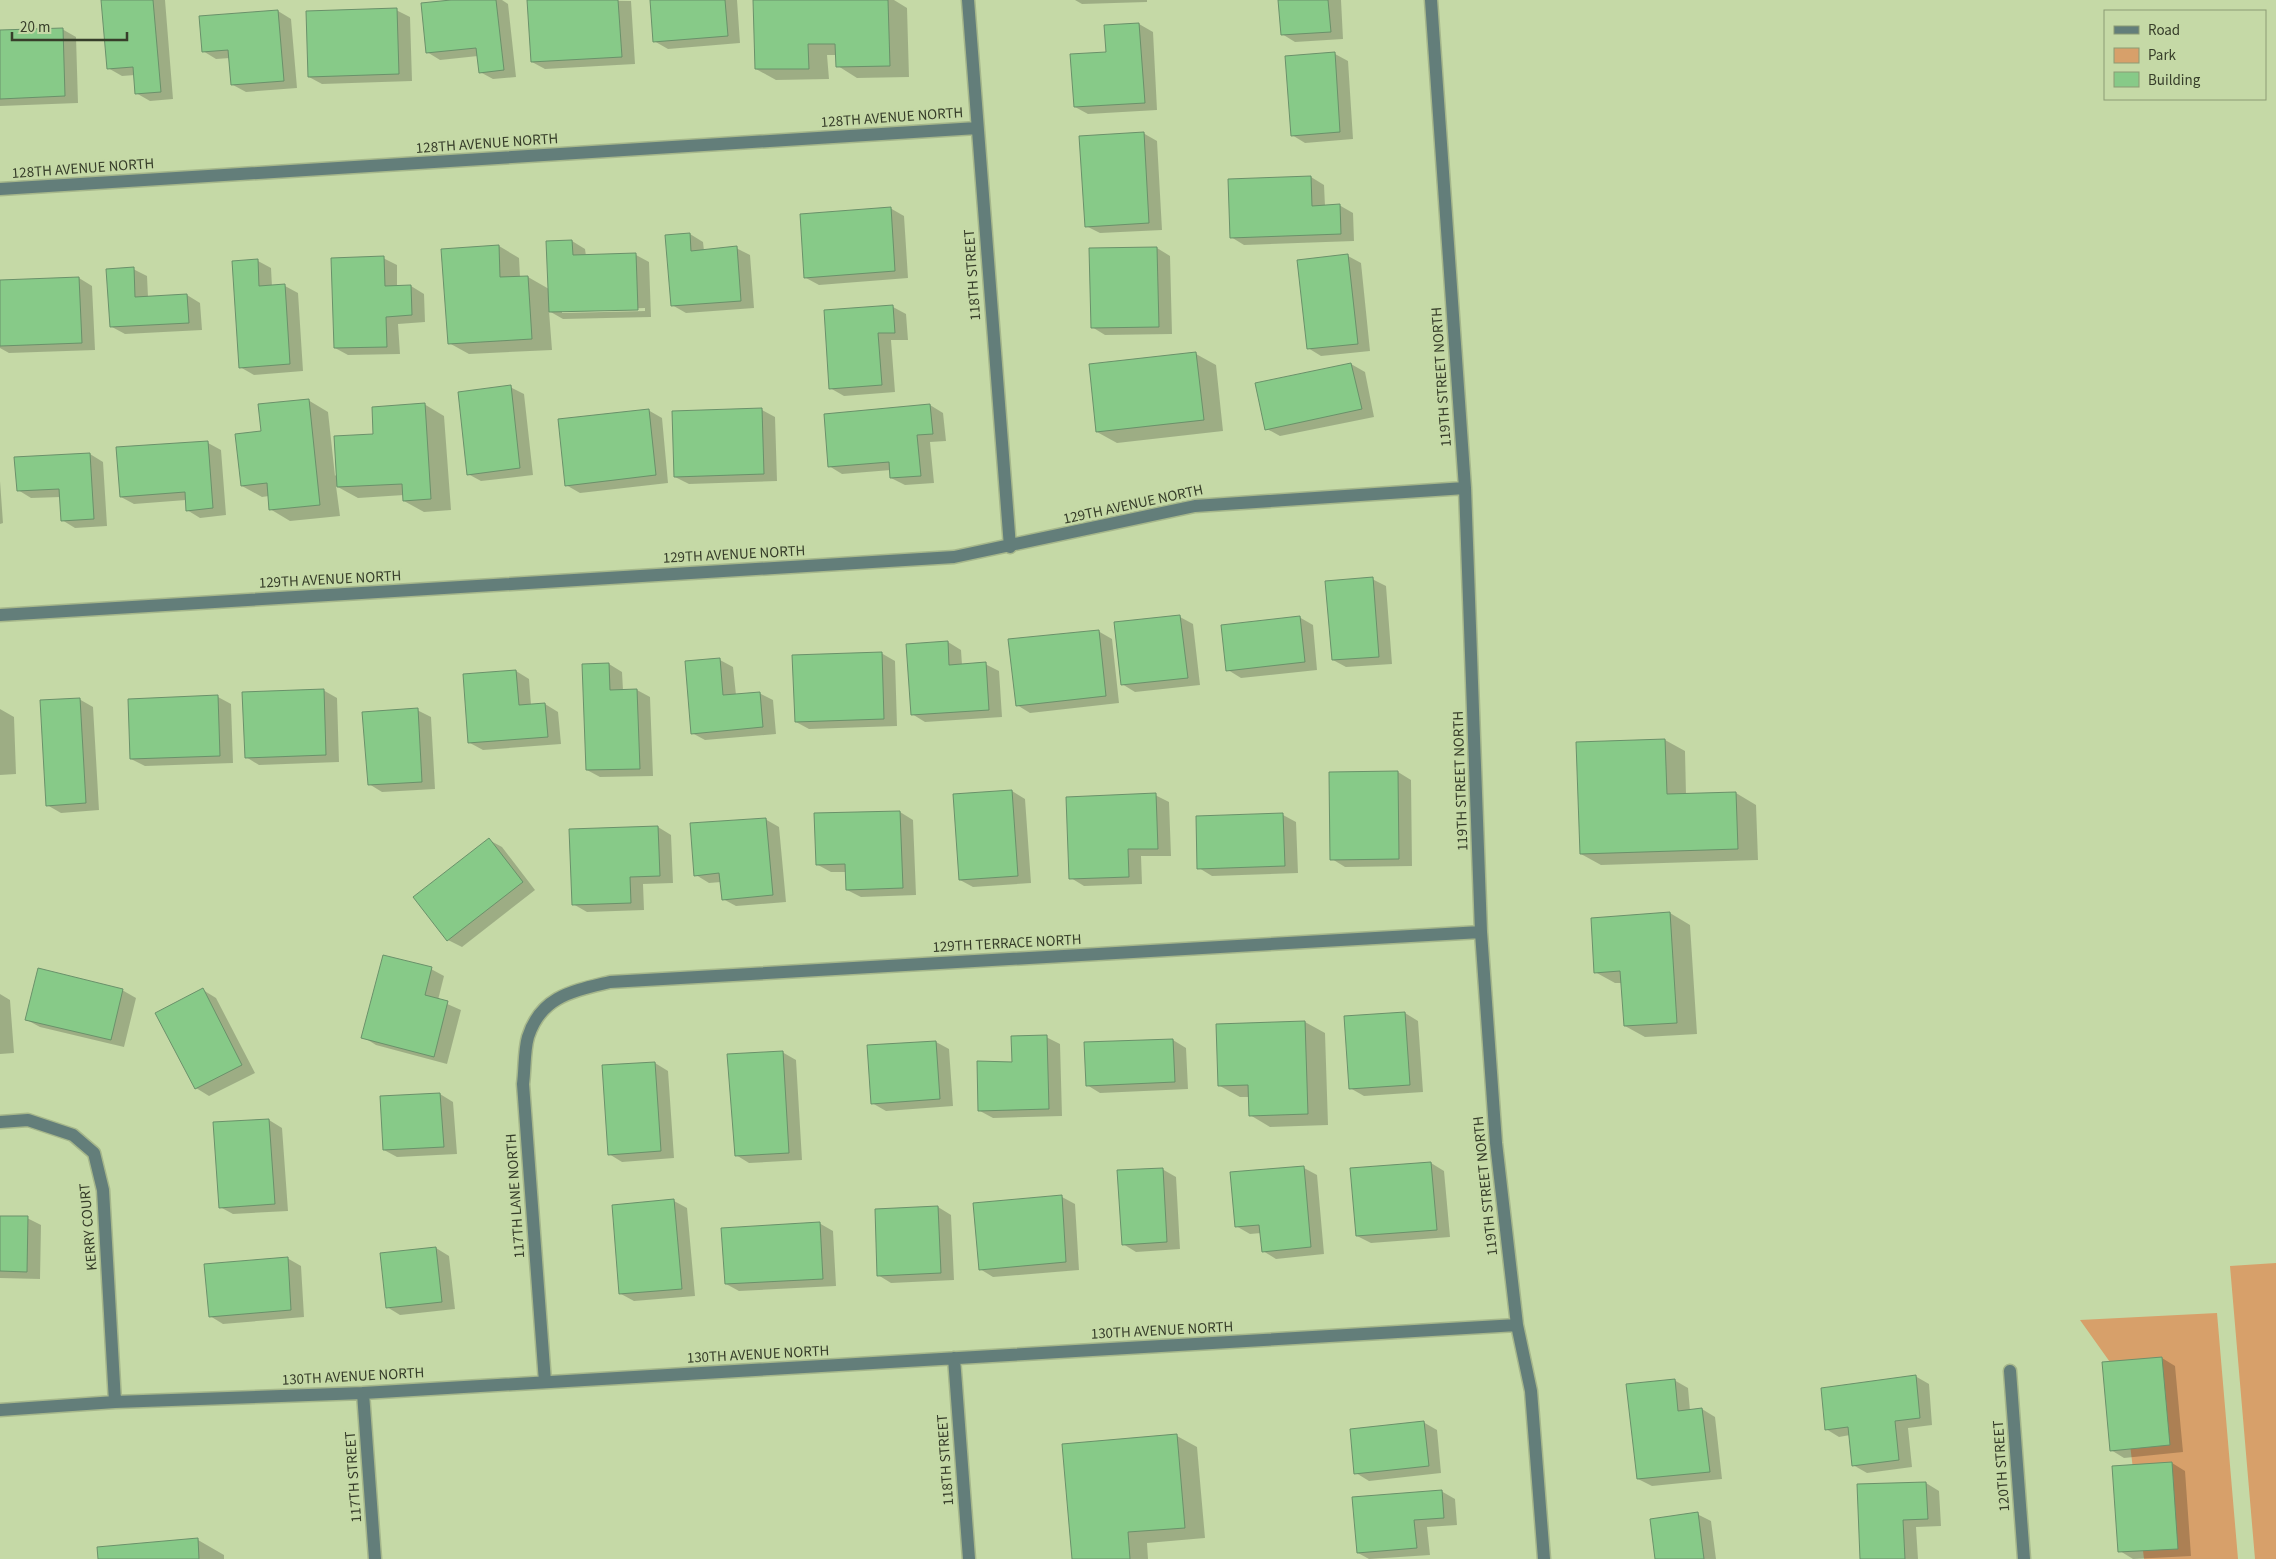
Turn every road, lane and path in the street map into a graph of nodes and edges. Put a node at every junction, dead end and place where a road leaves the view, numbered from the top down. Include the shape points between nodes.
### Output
1 (968, 0) edge
2 (1431, 0) edge
3 (977, 128) junction
4 (0, 190) edge
5 (1465, 488) junction
6 (1010, 547) junction
7 (0, 615) edge
8 (1481, 932) junction
9 (541, 1010) joint
10 (0, 1122) edge
11 (1517, 1325) junction
12 (954, 1358) junction
13 (2010, 1371) dead end
14 (544, 1382) junction
15 (363, 1393) junction
16 (115, 1402) junction
17 (0, 1410) edge
18 (375, 1559) edge
19 (969, 1559) edge
20 (1544, 1559) edge
21 (2024, 1559) edge

1 - 3 street, 118TH STREET
2 - 5 street, 119TH STREET NORTH
3 - 4 street, 128TH AVENUE NORTH
3 - 6 street, 118TH STREET
5 - 6 street, 129TH AVENUE NORTH via 1195,506
5 - 8 street, 119TH STREET NORTH
6 - 7 street, 129TH AVENUE NORTH via 954,557
8 - 9 street, 129TH TERRACE NORTH via 610,982 569,992
8 - 11 street, 119TH STREET NORTH via 1496,1143
9 - 14 street, 117TH LANE NORTH via 528,1038 523,1084
10 - 16 street, KERRY COURT via 28,1120 73,1135 94,1153 103,1190
11 - 12 street, 130TH AVENUE NORTH
11 - 20 street, 119TH STREET NORTH via 1531,1391
12 - 14 street, 130TH AVENUE NORTH
12 - 19 street, 118TH STREET
13 - 21 street, 120TH STREET
14 - 15 street, 130TH AVENUE NORTH
15 - 16 street, 130TH AVENUE NORTH
15 - 18 street, 117TH STREET
16 - 17 street, 130TH AVENUE NORTH

